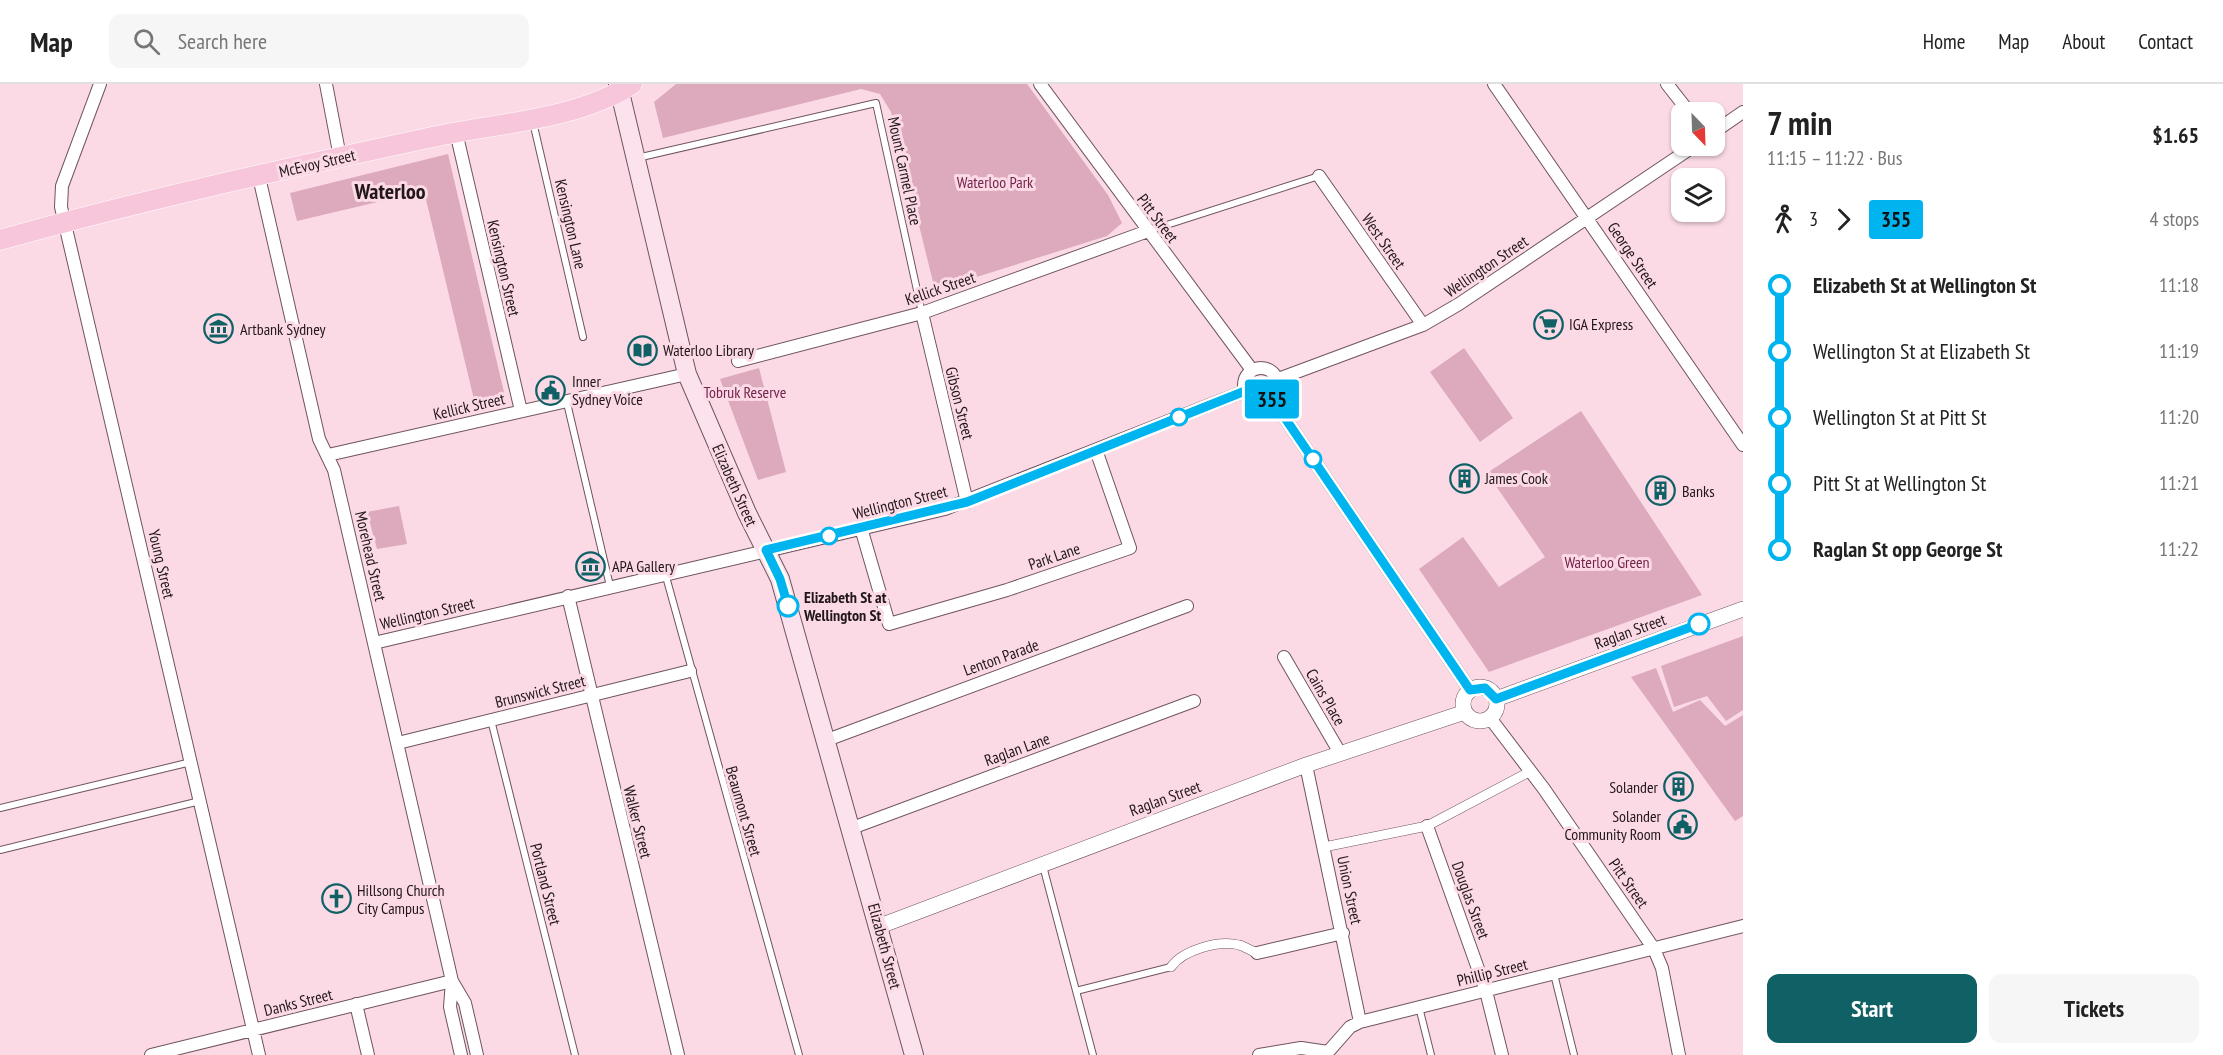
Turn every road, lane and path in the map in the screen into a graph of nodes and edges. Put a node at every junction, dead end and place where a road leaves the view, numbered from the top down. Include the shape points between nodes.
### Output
1 (100, 84) edge
2 (327, 84) edge
3 (1040, 84) edge
4 (1494, 84) edge
5 (1667, 84) edge
6 (623, 87) edge
7 (1681, 102) edge
8 (1743, 112) edge
9 (532, 117) junction
10 (1725, 124) edge
11 (456, 132) junction
12 (1679, 156) edge
13 (339, 157) junction
14 (634, 159) junction
15 (1319, 176) joint
16 (259, 177) junction
17 (1587, 217) junction
18 (65, 222) junction
19 (1149, 231) junction
20 (0, 240) edge
21 (922, 313) junction
22 (1423, 325) junction
23 (583, 337) dead end
24 (738, 361) dead end
25 (1252, 370) junction
26 (687, 374) junction
27 (1278, 379) junction
28 (1245, 391) junction
29 (1272, 399) junction
30 (567, 403) junction
31 (521, 411) junction
32 (1743, 445) edge
33 (1096, 450) junction
34 (328, 455) junction
35 (967, 502) junction
36 (861, 528) junction
37 (766, 550) junction
38 (665, 573) junction
39 (610, 586) junction
40 (568, 596) junction
41 (1187, 606) dead end
42 (1743, 609) edge
43 (374, 643) junction
44 (1284, 657) dead end
45 (690, 671) junction
46 (1470, 690) junction
47 (591, 695) junction
48 (1496, 699) junction
49 (1194, 701) dead end
50 (1465, 712) junction
51 (1490, 718) junction
52 (491, 720) junction
53 (827, 740) junction
54 (398, 744) junction
55 (1340, 753) junction
56 (191, 762) junction
57 (1306, 765) junction
58 (1531, 771) junction
59 (201, 801) junction
60 (0, 808) edge
61 (1427, 826) junction
62 (852, 828) junction
63 (1324, 847) junction
64 (0, 850) edge
65 (1042, 863) junction
66 (880, 926) junction
67 (1743, 926) edge
68 (1342, 933) junction
69 (1654, 949) junction
70 (1257, 953) joint
71 (1171, 967) joint
72 (1554, 974) junction
73 (452, 981) junction
74 (1076, 991) junction
75 (1486, 991) junction
76 (356, 1004) junction
77 (1419, 1007) junction
78 (1360, 1022) junction
79 (253, 1030) junction
80 (1329, 1053) edge
81 (151, 1055) edge
82 (259, 1055) edge
83 (368, 1055) edge
84 (461, 1055) edge
85 (477, 1055) edge
86 (575, 1055) edge
87 (678, 1055) edge
88 (799, 1055) edge
89 (914, 1055) edge
90 (1093, 1055) edge
91 (1259, 1055) edge
92 (1431, 1055) edge
93 (1502, 1055) edge
94 (1574, 1055) edge
95 (1679, 1055) edge

1 - 18 street, Young Street via 62,186
2 - 13 street
3 - 19 street, Pitt Street
4 - 17 street, George Street
5 - 7 street
6 - 9 main road, McEvoy Street via 599,103
6 - 14 main road, Elizabeth Street
8 - 10 street
9 - 11 main road, McEvoy Street
9 - 23 lane, Kensington Lane
11 - 13 main road, McEvoy Street
11 - 31 street, Kensington Street
12 - 17 street, Wellington Street
13 - 16 main road, McEvoy Street
14 - 21 lane, Mount Carmel Place via 876,103
14 - 26 main road, Elizabeth Street
15 - 19 lane
15 - 22 street, West Street
16 - 18 main road, McEvoy Street
16 - 34 street, Morehead Street via 320,439
17 - 22 street, Wellington Street
17 - 32 street, George Street
18 - 20 main road, McEvoy Street
18 - 56 street, Young Street
19 - 21 street, Kellick Street
19 - 25 street, Pitt Street
21 - 24 street, Kellick Street
21 - 35 street, Gibson Street
22 - 27 street, Wellington Street
25 - 27 street via 1267,368
25 - 28 street via 1245,379
26 - 30 street, Kellick Street
26 - 37 main road, Elizabeth Street
27 - 29 street via 1278,390
28 - 29 street via 1256,401
28 - 33 street, Wellington Street
29 - 46 street
30 - 31 street, Kellick Street
30 - 39 lane
31 - 34 street, Kellick Street
33 - 35 street, Wellington Street
33 - 36 street, Park Lane via 1130,548 1007,590 889,624
34 - 43 street, Morehead Street
35 - 36 street, Wellington Street
36 - 37 street, Wellington Street
37 - 38 street, Wellington Street
37 - 53 main road, Elizabeth Street via 782,586
38 - 39 street, Wellington Street
38 - 45 lane, Beaumont Street
39 - 40 street, Wellington Street
40 - 43 street, Wellington Street
40 - 47 street, Walker Street
41 - 53 street, Lenton Parade
42 - 48 street, Raglan Street
43 - 54 street, Morehead Street
44 - 55 street, Cains Place
45 - 47 street, Brunswick Street
45 - 88 lane, Beaumont Street
46 - 48 street via 1485,688
46 - 50 street via 1463,703
47 - 52 street, Brunswick Street
47 - 87 street, Walker Street
48 - 51 street via 1496,709
49 - 62 street, Raglan Lane
50 - 51 street via 1473,720
50 - 55 street, Raglan Street
51 - 58 street, Pitt Street
52 - 54 street, Brunswick Street
52 - 86 lane, Portland Street
53 - 62 main road, Elizabeth Street
54 - 73 street, Morehead Street
55 - 57 street, Raglan Street
56 - 59 street, Young Street
56 - 60 lane
57 - 63 street, Union Street
57 - 65 street, Raglan Street
58 - 61 street
58 - 69 street, Pitt Street
59 - 64 lane
59 - 79 street, Young Street
61 - 63 street
61 - 75 street, Douglas Street
62 - 66 main road, Elizabeth Street
63 - 68 street, Union Street
65 - 66 street, Raglan Street
65 - 74 lane
66 - 89 main road, Elizabeth Street
67 - 69 street, Phillip Street
68 - 70 street
68 - 78 street, Union Street
69 - 72 street, Phillip Street
69 - 95 street, Pitt Street via 1662,968
70 - 71 street via 1239,945 1212,946 1189,952
71 - 74 lane
72 - 75 street, Phillip Street
72 - 94 lane
73 - 76 street, Danks Street
73 - 84 street, Morehead Street via 450,1007
73 - 85 street, Morehead Street via 465,1003
74 - 90 lane
75 - 77 street, Phillip Street
75 - 93 street, Douglas Street
76 - 79 street, Danks Street
76 - 83 street
77 - 78 street, Phillip Street
77 - 92 lane
78 - 80 street, Phillip Street via 1350,1027
79 - 81 street, Danks Street
79 - 82 street, Young Street
80 - 91 street, Phillip Street via 1301,1048

